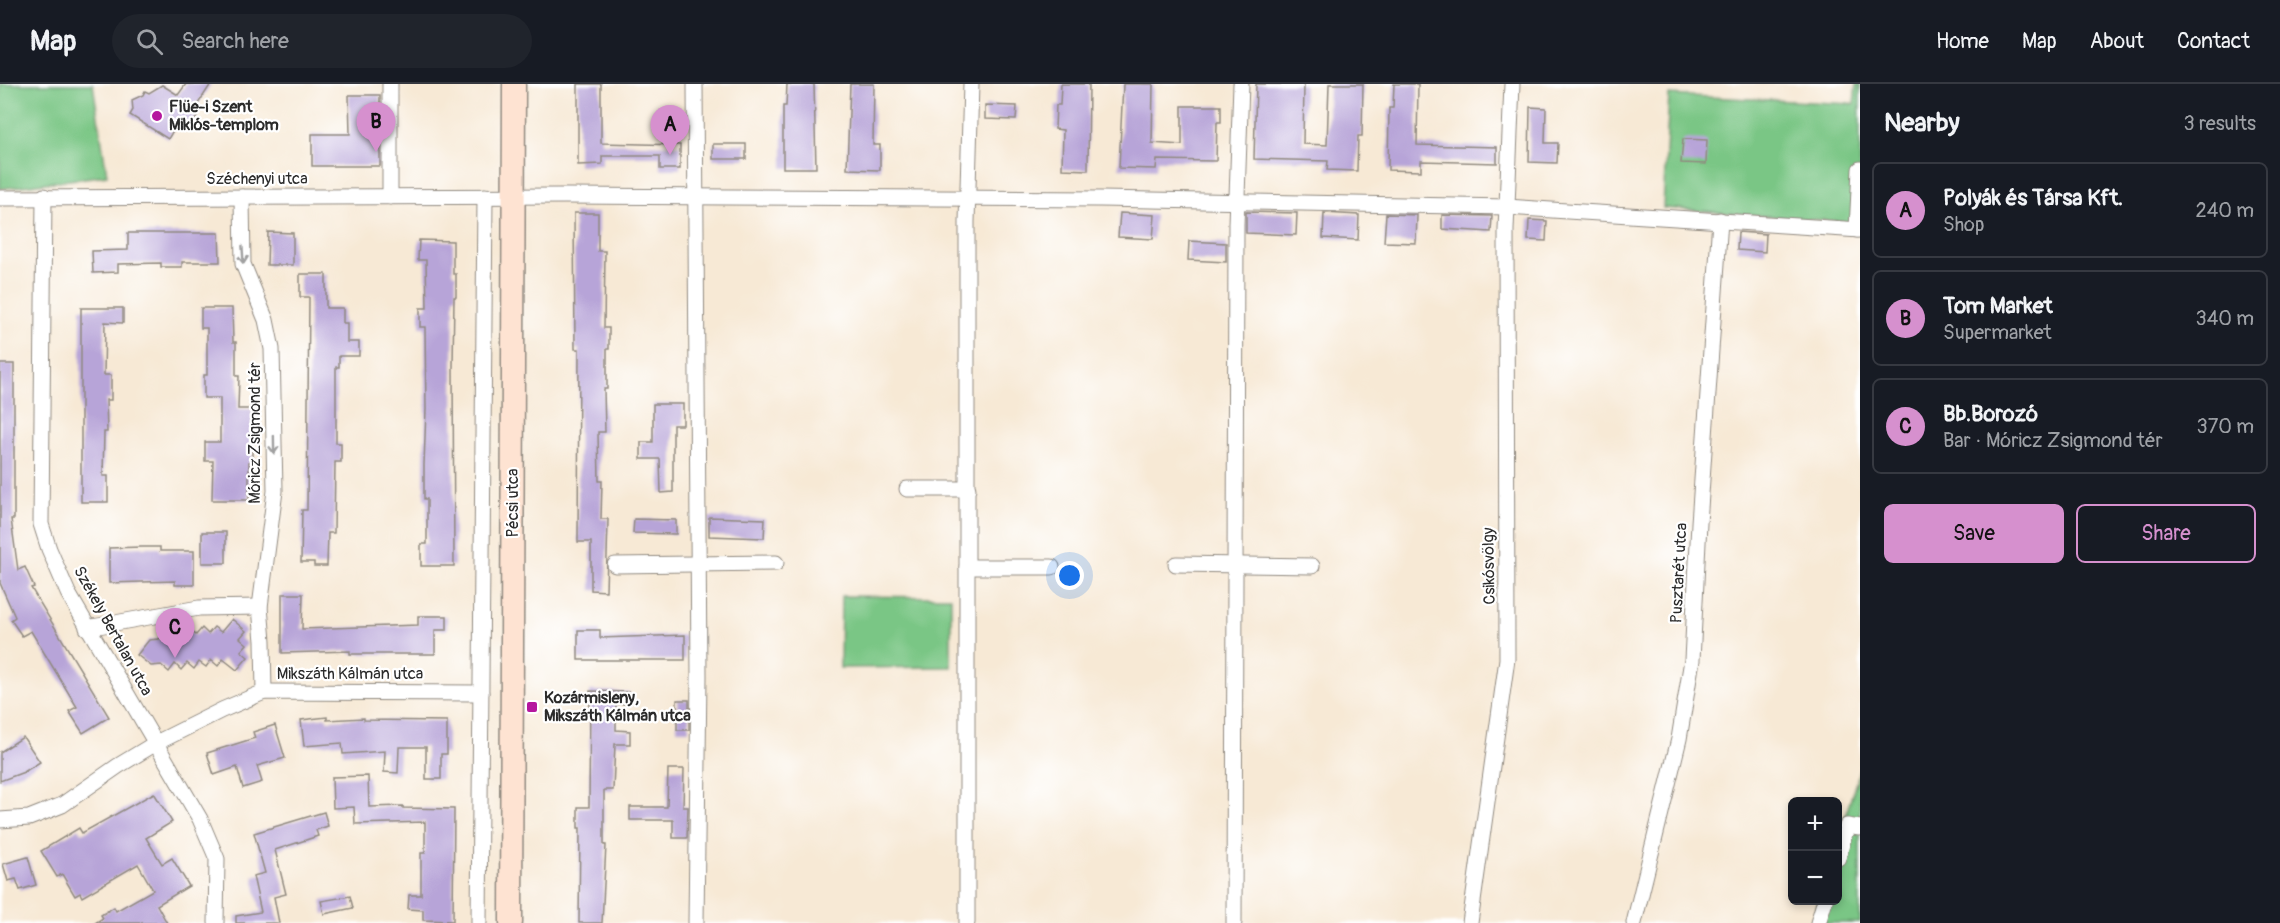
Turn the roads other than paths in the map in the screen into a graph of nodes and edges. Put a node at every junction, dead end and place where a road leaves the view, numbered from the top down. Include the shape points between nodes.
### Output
1 (390, 84) edge
2 (514, 84) edge
3 (695, 84) edge
4 (971, 84) edge
5 (1241, 84) edge
6 (1512, 84) edge
7 (1860, 169) edge
8 (44, 196) junction
9 (485, 196) junction
10 (514, 196) junction
11 (696, 196) junction
12 (242, 197) junction
13 (390, 197) junction
14 (0, 198) edge
15 (967, 198) junction
16 (1237, 202) junction
17 (1507, 207) junction
18 (1720, 220) junction
19 (1859, 230) edge
20 (907, 489) dead end
21 (968, 489) junction
22 (776, 563) dead end
23 (698, 564) junction
24 (1176, 564) dead end
25 (1235, 564) junction
26 (615, 565) dead end
27 (1312, 566) dead end
28 (967, 567) junction
29 (1052, 567) dead end
30 (260, 608) junction
31 (87, 628) junction
32 (264, 692) junction
33 (481, 693) junction
34 (156, 743) junction
35 (0, 820) edge
36 (1860, 828) edge
37 (1840, 851) edge
38 (1823, 905) edge
39 (216, 923) edge
40 (480, 923) edge
41 (511, 923) edge
42 (696, 923) edge
43 (967, 923) edge
44 (1234, 923) edge
45 (1470, 923) edge
46 (1634, 923) edge
47 (1818, 923) edge

1 - 13 street
2 - 10 main road, Pécsi utca
3 - 11 street
4 - 15 street
5 - 16 street
6 - 17 street, Csikósvölgy
7 - 19 street
8 - 12 street, Széchenyi utca
8 - 14 street, Széchenyi utca
8 - 31 street, Székely Bertalan utca via 41,524 68,593
9 - 10 street, Széchenyi utca
9 - 13 street, Széchenyi utca
9 - 33 street
10 - 11 street, Széchenyi utca
10 - 41 main road, Pécsi utca
11 - 15 street, Széchenyi utca
11 - 23 street
12 - 13 street, Széchenyi utca
12 -> 30 street, Móricz Zsigmond tér via 243,264 266,320 272,348 275,491
15 - 16 street, Széchenyi utca
15 - 21 street
16 - 17 street, Széchenyi utca
16 - 25 street
17 - 18 street, Széchenyi utca
17 - 45 street, Csikósvölgy via 1507,659
18 - 19 street, Széchenyi utca
18 - 46 street, Pusztarét utca via 1692,660 1679,739
20 - 21 street
21 - 28 street
22 - 23 street
23 - 26 street
23 - 42 street
24 - 25 street
25 - 27 street
25 - 44 street
28 - 29 street
28 - 43 street
30 - 31 street via 199,608
30 - 32 street, Móricz Zsigmond tér
31 - 34 street, Székely Bertalan utca
32 - 33 street, Mikszáth Kálmán utca
32 - 34 street, Mikszáth Kálmán utca
33 - 40 street
34 - 35 street, Mikszáth Kálmán utca via 62,805 29,818
34 - 39 street, Székely Bertalan utca via 200,819 217,859
36 - 37 street via 1847,826
38 - 47 street

